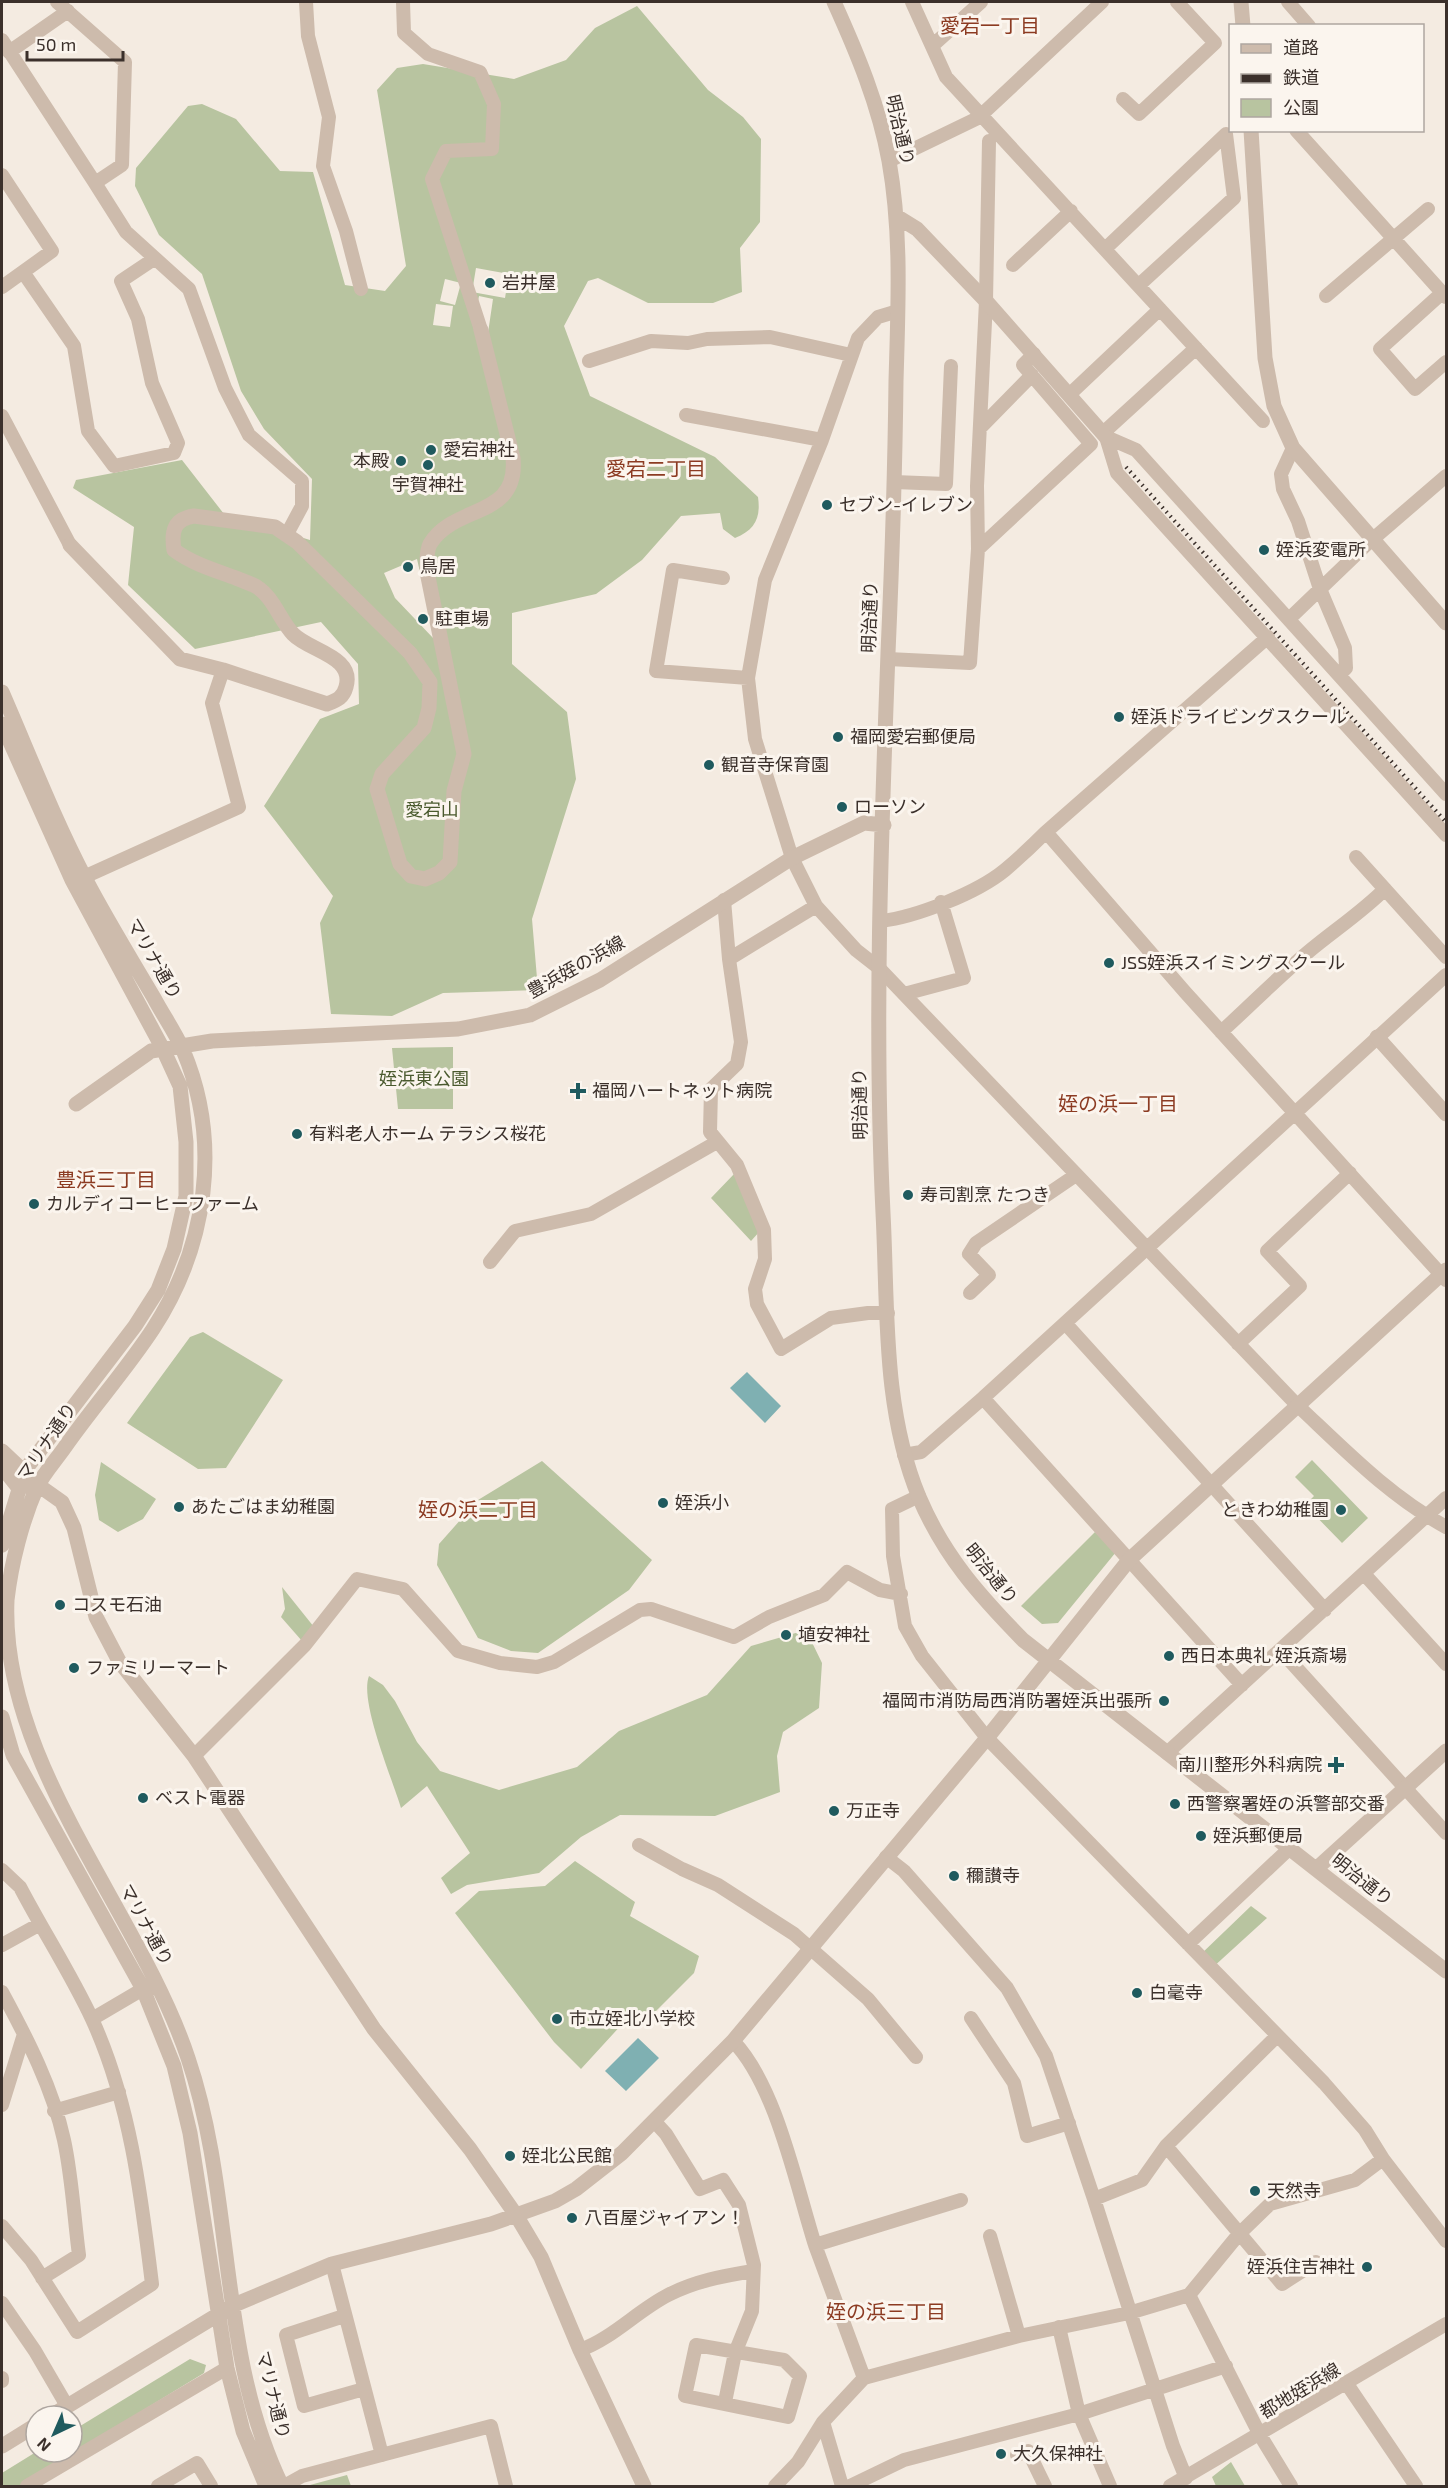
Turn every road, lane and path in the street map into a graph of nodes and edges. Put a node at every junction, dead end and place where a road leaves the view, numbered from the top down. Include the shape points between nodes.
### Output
1 (57, 2) edge
2 (306, 2) edge
3 (403, 2) edge
4 (834, 2) edge
5 (912, 2) edge
6 (981, 2) edge
7 (1102, 2) edge
8 (1177, 2) edge
9 (1240, 2) edge
10 (1288, 2) edge
11 (68, 11) junction
12 (1243, 24) edge
13 (1307, 24) edge
14 (5, 46) edge
15 (932, 46) junction
16 (1123, 99) dead end
17 (981, 115) junction
18 (1251, 132) edge
19 (1298, 132) edge
20 (989, 141) dead end
21 (889, 161) junction
22 (2, 175) edge
23 (95, 183) junction
24 (1428, 209) dead end
25 (1071, 211) junction
26 (896, 216) junction
27 (1393, 239) junction
28 (1106, 248) junction
29 (154, 259) junction
30 (1013, 265) dead end
31 (23, 272) junction
32 (1139, 285) junction
33 (2, 286) edge
34 (361, 289) dead end
35 (1444, 295) edge
36 (1326, 296) dead end
37 (986, 301) junction
38 (1160, 309) junction
39 (898, 311) junction
40 (481, 330) joint
41 (1196, 348) junction
42 (1034, 354) junction
43 (851, 355) junction
44 (589, 361) dead end
45 (1446, 362) edge
46 (951, 366) dead end
47 (1032, 375) junction
48 (1070, 394) junction
49 (686, 415) dead end
50 (2, 419) edge
51 (1263, 421) dead end
52 (980, 428) junction
53 (1105, 435) junction
54 (822, 440) junction
55 (1293, 448) junction
56 (1446, 476) edge
57 (894, 482) junction
58 (287, 534) junction
59 (1371, 540) junction
60 (70, 544) joint
61 (978, 549) junction
62 (723, 578) dead end
63 (1320, 589) junction
64 (1290, 618) junction
65 (1446, 623) edge
66 (1268, 637) junction
67 (888, 659) junction
68 (223, 670) junction
69 (1340, 674) junction
70 (748, 678) junction
71 (2, 692) edge
72 (2, 724) edge
73 (1446, 794) edge
74 (884, 825) junction
75 (1046, 832) junction
76 (1446, 835) edge
77 (1356, 857) dead end
78 (792, 858) junction
79 (84, 877) junction
80 (1385, 889) junction
81 (724, 900) junction
82 (941, 902) junction
83 (816, 906) junction
84 (881, 921) junction
85 (1446, 957) edge
86 (729, 960) junction
87 (879, 968) junction
88 (1446, 975) edge
89 (904, 994) junction
90 (1221, 1032) junction
91 (1377, 1037) junction
92 (181, 1046) junction
93 (163, 1049) junction
94 (76, 1104) dead end
95 (1294, 1112) junction
96 (1446, 1114) edge
97 (717, 1142) junction
98 (1350, 1173) junction
99 (1076, 1175) junction
100 (1147, 1249) junction
101 (490, 1262) dead end
102 (1445, 1275) edge
103 (970, 1293) dead end
104 (888, 1313) junction
105 (1065, 1323) junction
106 (1238, 1344) junction
107 (983, 1398) junction
108 (1297, 1406) junction
109 (2, 1451) edge
110 (904, 1455) junction
111 (2, 1467) edge
112 (25, 1470) junction
113 (1212, 1484) junction
114 (38, 1485) junction
115 (18, 1487) junction
116 (919, 1496) junction
117 (1446, 1498) edge
118 (1426, 1516) junction
119 (1446, 1527) edge
120 (2, 1545) edge
121 (1129, 1560) junction
122 (1365, 1575) junction
123 (900, 1594) junction
124 (1326, 1610) junction
125 (1281, 1651) junction
126 (1048, 1660) junction
127 (1446, 1664) edge
128 (1242, 1685) junction
129 (2, 1717) edge
130 (987, 1738) junction
131 (1446, 1751) edge
132 (1167, 1753) junction
133 (194, 1756) junction
134 (1404, 1787) junction
135 (1446, 1833) edge
136 (639, 1845) dead end
137 (1290, 1848) junction
138 (886, 1857) junction
139 (1316, 1869) junction
140 (2, 1870) edge
141 (40, 1924) junction
142 (1188, 1944) junction
143 (2, 1945) edge
144 (810, 1948) junction
145 (1446, 1971) edge
146 (151, 1988) junction
147 (2, 1992) edge
148 (971, 2018) dead end
149 (92, 2019) junction
150 (24, 2034) junction
151 (1277, 2036) junction
152 (733, 2041) junction
153 (916, 2057) dead end
154 (119, 2092) junction
155 (2, 2104) edge
156 (54, 2111) junction
157 (655, 2122) junction
158 (1069, 2123) junction
159 (1166, 2146) junction
160 (1383, 2159) junction
161 (1094, 2199) junction
162 (961, 2200) dead end
163 (516, 2215) junction
164 (3, 2229) edge
165 (1239, 2234) junction
166 (990, 2236) dead end
167 (1446, 2241) edge
168 (815, 2245) junction
169 (1316, 2262) dead end
170 (332, 2264) junction
171 (753, 2271) junction
172 (42, 2278) junction
173 (1189, 2295) junction
174 (2, 2303) edge
175 (234, 2305) junction
176 (1129, 2313) junction
177 (219, 2314) junction
178 (344, 2316) junction
179 (1446, 2324) edge
180 (1059, 2327) junction
181 (1019, 2336) junction
182 (580, 2350) junction
183 (735, 2353) junction
184 (1226, 2366) junction
185 (227, 2368) junction
186 (864, 2378) junction
187 (1347, 2384) junction
188 (364, 2389) junction
189 (1155, 2391) junction
190 (725, 2402) junction
191 (66, 2404) edge
192 (70, 2404) edge
193 (1079, 2414) junction
194 (823, 2422) junction
195 (24, 2432) edge
196 (1260, 2435) junction
197 (2, 2446) edge
198 (382, 2455) junction
199 (1017, 2455) dead end
200 (1186, 2478) junction
201 (302, 2481) edge
202 (503, 2486) edge
203 (27, 2487) edge
204 (158, 2487) edge
205 (211, 2487) edge
206 (266, 2487) edge
207 (283, 2487) edge
208 (644, 2487) edge
209 (775, 2487) edge
210 (842, 2487) edge
211 (850, 2487) edge
212 (1045, 2487) edge
213 (1110, 2487) edge
214 (1170, 2487) edge
215 (1291, 2487) edge
216 (1416, 2487) edge

1 - 11 street
2 - 34 street via 308,36 328,117 323,166
3 - 40 street via 404,33 428,54 480,72 494,104 492,149 446,151 432,178
4 - 21 street, 明治通り via 877,108
5 - 15 street
6 - 15 street
7 - 17 street
8 - 16 street via 1215,43 1139,114
9 - 12 street
10 - 13 street
11 - 14 street
11 - 23 street via 125,62 122,165
14 - 23 street
15 - 17 street via 946,77
17 - 21 street
17 - 25 street
18 - 55 street via 1265,358 1274,406
19 - 27 street
20 - 37 street
21 - 26 street, 明治通り
22 - 31 street via 52,251
23 - 29 street via 126,232
24 - 27 street
25 - 28 street
25 - 30 street
26 - 37 street via 917,229
26 - 39 street, 明治通り
27 - 35 street
27 - 36 street
28 - 32 street
28 - 32 street via 1226,134 1234,198
29 - 31 street via 121,281 138,319 152,383 178,443 174,453 114,466 88,431 74,346
29 - 58 street via 189,289 225,388 249,435 302,481 302,506
31 - 33 street
32 - 38 street
35 - 45 street via 1380,349 1415,389
37 - 42 street
37 - 52 street
38 - 41 street
38 - 48 street
39 - 43 street via 870,323
39 - 57 street, 明治通り
40 - 58 street via 515,475 506,494 487,508 449,525 429,545 427,572 464,754 454,791 450,862 425,879 411,876 399,864 377,789 382,774 424,728 430,682 410,653
41 - 51 street
41 - 53 street
42 - 47 street via 1023,365
42 - 48 street
43 - 44 street via 770,337 688,343 651,341
43 - 54 street
46 - 57 street via 946,484
47 - 52 street
47 - 61 street via 1091,444
48 - 53 street
49 - 54 street
50 - 60 street
52 - 61 street
53 - 64 street via 1136,450
53 - 66 street via 1118,473
54 - 70 street via 765,580
55 - 59 street
55 - 63 street via 1281,474 1283,489
56 - 59 street
57 - 67 street, 明治通り
58 - 68 street via 275,527 194,516 183,517 176,523 172,536 174,549 188,560 257,587 298,639 342,663 348,678 345,690 340,698 327,704
59 - 63 street
59 - 65 street
60 - 68 street via 180,659
61 - 67 street via 970,663
62 - 70 street via 673,570 656,671
63 - 64 street
63 - 69 street via 1346,648 1346,668
64 - 69 street
66 - 75 street
66 - 76 street
67 - 74 street, 明治通り
68 - 79 street via 212,703 239,807
69 - 73 street
70 - 78 street via 756,739
71 - 79 street, マリナ通り
72 - 93 street, マリナ通り via 72,880
74 - 78 street, 豊浜姪の浜線 via 864,823
74 - 84 street, 明治通り
75 - 82 street via 1003,872
75 - 90 street
77 - 80 street
78 - 81 street, 豊浜姪の浜線
78 - 83 street
79 - 92 street, マリナ通り
80 - 85 street
80 - 90 street
81 - 86 street
81 - 92 street, 豊浜姪の浜線 via 600,980 531,1015 458,1029 212,1041
82 - 84 street via 900,919
82 - 89 street via 964,978
83 - 86 street
83 - 87 street via 856,950
84 - 87 street, 明治通り
86 - 97 street via 741,1042 737,1064 711,1089 710,1132
87 - 89 street
87 - 104 street, 明治通り via 879,1128
88 - 91 street
89 - 99 street
90 - 95 street
91 - 95 street
91 - 96 street
92 - 93 street, 豊浜姪の浜線
92 - 114 street, マリナ通り via 194,1081 204,1138 204,1197 191,1254 174,1296 149,1336
93 - 94 street, 豊浜姪の浜線 via 151,1051
93 - 112 street, マリナ通り via 180,1086 186,1142 186,1196 174,1250 158,1290 135,1326
95 - 98 street
95 - 100 street
97 - 101 street via 591,1214 515,1231
97 - 104 street via 737,1165 764,1230 765,1259 755,1289 757,1304 781,1349 831,1318
98 - 102 street
98 - 106 street via 1267,1251 1300,1286
99 - 100 street
99 - 103 street via 976,1243 969,1254 989,1275
100 - 105 street
100 - 106 street
102 - 108 street
104 - 110 street, 明治通り via 890,1374
105 - 107 street
105 - 113 street
106 - 108 street
107 - 110 street via 921,1452
107 - 121 street
108 - 113 street
108 - 118 street via 1363,1469
109 - 112 street
110 - 116 street, 明治通り
111 - 115 street
112 - 114 street
112 - 115 street, マリナ通り
113 - 121 street
113 - 124 street
114 - 115 street
114 - 133 street via 62,1502 74,1528 96,1617 119,1661
114 - 146 street, マリナ通り via 16,1554 7,1600 6,1644 13,1694 37,1762 121,1921
115 - 120 street, マリナ通り
116 - 123 street via 892,1509 893,1556
116 - 126 street, 明治通り via 939,1538 966,1580 1023,1640
117 - 118 street
118 - 119 street
118 - 122 street
121 - 126 street
121 - 128 street
122 - 124 street
122 - 127 street
123 - 130 street via 905,1626 922,1656
123 - 133 street via 880,1590 847,1572 824,1595 769,1617 734,1637 651,1609 640,1610 554,1662 537,1667 500,1663 458,1651 403,1589 357,1579 305,1645
124 - 125 street
125 - 128 street
125 - 134 street
126 - 130 street
126 - 132 street, 明治通り
128 - 132 street
129 - 146 street, マリナ通り via 13,1755
130 - 138 street
130 - 142 street
131 - 134 street
132 - 137 street, 明治通り
133 - 163 street via 374,2029 470,2149
134 - 135 street
134 - 139 street
136 - 144 street via 718,1885
137 - 139 street, 明治通り
137 - 142 street
138 - 144 street
138 - 158 street via 1008,1988 1046,2056
139 - 145 street, 明治通り
140 - 141 street via 20,1887
141 - 143 street
141 - 149 street
142 - 151 street
144 - 152 street
144 - 153 street via 868,1998
146 - 149 street
146 - 175 street, マリナ通り via 187,2053 200,2095
146 - 177 street, マリナ通り via 190,2133
147 - 150 street
148 - 158 street via 1014,2083 1028,2136
149 - 154 street
150 - 155 street
150 - 156 street
151 - 159 street
151 - 160 street via 1365,2130
152 - 157 street
152 - 168 street via 765,2087
154 - 156 street
154 - 172 street via 140,2190 152,2284 77,2332
156 - 172 street via 64,2140 79,2255
157 - 163 street via 576,2189
157 - 171 street via 700,2189 723,2180 739,2205
158 - 161 street
159 - 161 street via 1142,2180
159 - 165 street
160 - 165 street via 1355,2180 1270,2204
160 - 167 street
161 - 176 street
162 - 168 street
163 - 170 street
163 - 182 street via 541,2256
164 - 172 street
165 - 169 street via 1282,2284
165 - 173 street
166 - 181 street
168 - 186 street
170 - 175 street
170 - 178 street
171 - 182 street via 706,2279 667,2296 597,2344
171 - 183 street via 752,2311
173 - 176 street
173 - 184 street
174 - 191 street
175 - 177 street
175 - 207 street, マリナ通り via 257,2427
176 - 180 street
176 - 189 street
177 - 185 street, マリナ通り
177 - 192 street
178 - 188 street
178 - 188 street via 286,2335 304,2406
179 - 187 street, 都地姪浜線
180 - 181 street
180 - 193 street
181 - 186 street
182 - 208 street
183 - 190 street
183 - 190 street via 696,2345 685,2396
183 - 190 street via 784,2360 800,2376 788,2416
184 - 189 street
184 - 196 street
185 - 203 street
185 - 206 street, マリナ通り via 243,2431
186 - 194 street
187 - 196 street, 都地姪浜線
187 - 216 street
188 - 198 street
189 - 193 street
189 - 200 street
193 - 211 street via 904,2460
193 - 213 street
194 - 209 street via 798,2462
194 - 210 street
195 - 197 street
196 - 200 street, 都地姪浜線
196 - 215 street
198 - 201 street
198 - 202 street via 491,2426
199 - 212 street via 1028,2451
200 - 214 street, 都地姪浜線
201 - 207 street
204 - 205 street via 197,2463

